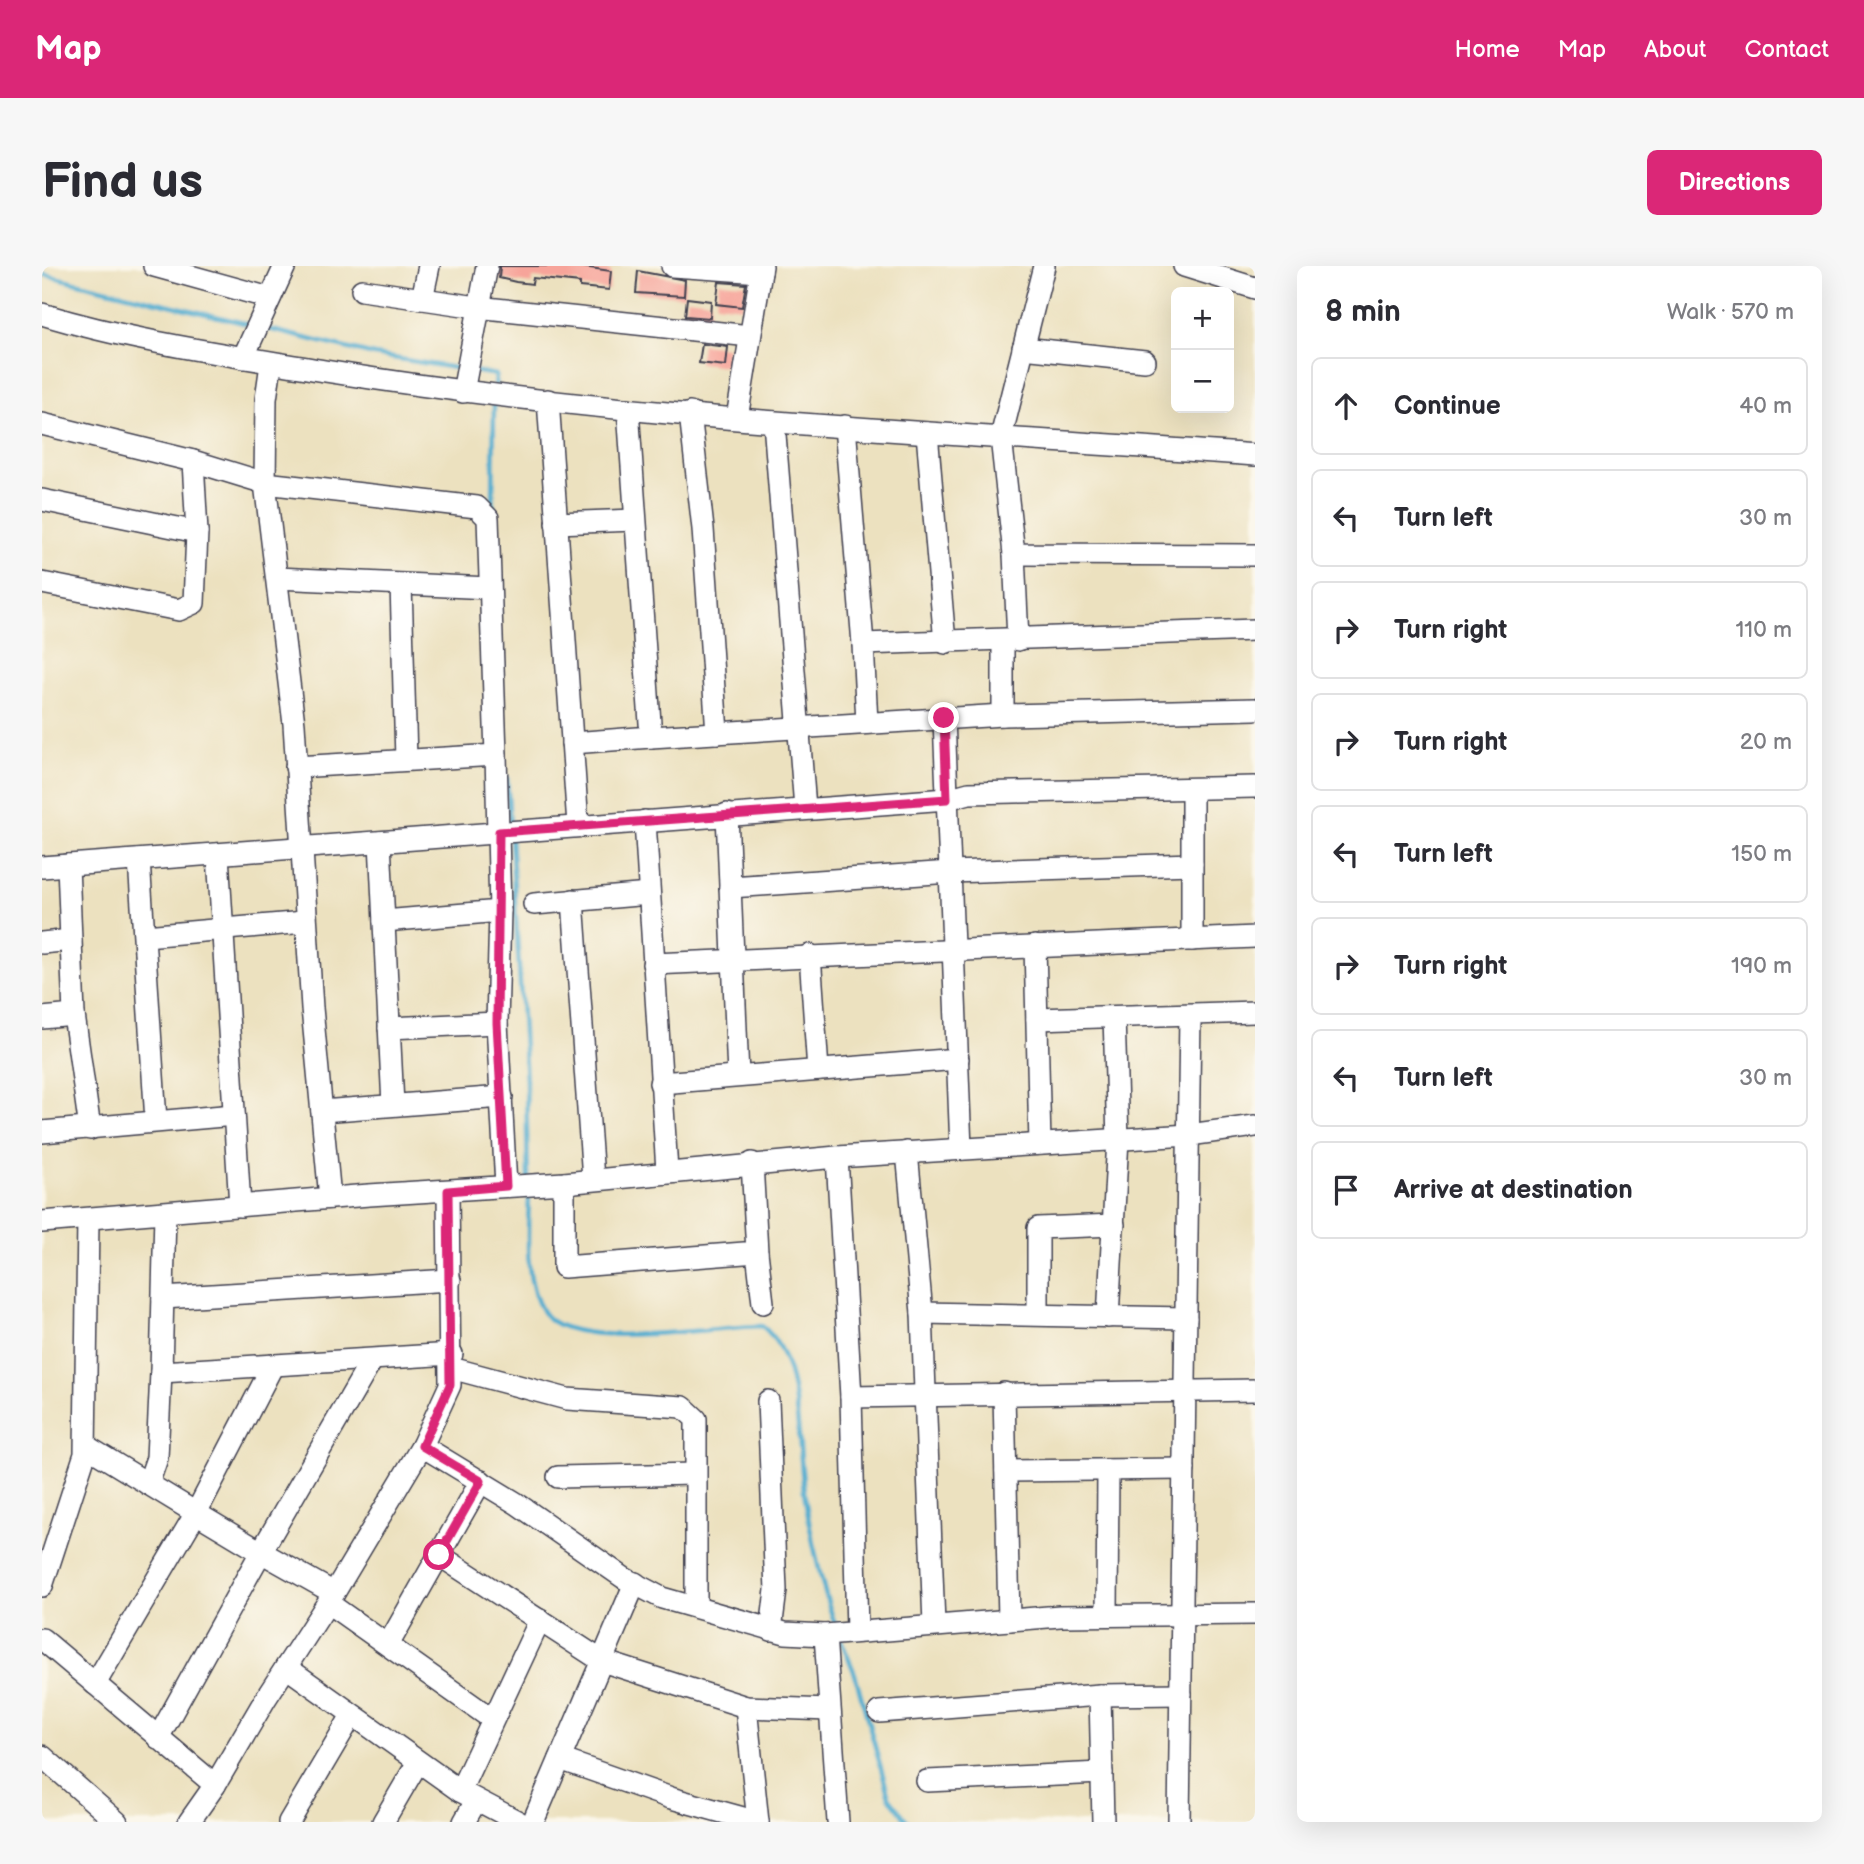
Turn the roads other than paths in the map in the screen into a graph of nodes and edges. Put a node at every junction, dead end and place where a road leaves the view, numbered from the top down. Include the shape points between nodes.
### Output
1 (154, 266) edge
2 (429, 266) edge
3 (487, 266) edge
4 (1044, 266) edge
5 (1184, 266) edge
6 (283, 267) edge
7 (684, 267) edge
8 (762, 269) edge
9 (1255, 288) edge
10 (362, 290) dead end
11 (270, 298) junction
12 (422, 299) junction
13 (478, 307) junction
14 (42, 314) edge
15 (750, 337) junction
16 (1023, 348) junction
17 (243, 358) junction
18 (1145, 360) dead end
19 (271, 364) junction
20 (466, 377) junction
21 (548, 401) junction
22 (628, 409) junction
23 (690, 413) junction
24 (737, 418) junction
25 (774, 422) junction
26 (42, 424) edge
27 (845, 426) junction
28 (927, 433) junction
29 (1001, 437) junction
30 (1255, 455) edge
31 (193, 461) junction
32 (265, 483) junction
33 (42, 500) edge
34 (635, 520) junction
35 (556, 523) junction
36 (197, 532) junction
37 (1014, 554) junction
38 (1255, 555) edge
39 (277, 578) junction
40 (42, 583) edge
41 (401, 584) junction
42 (489, 588) junction
43 (1255, 630) edge
44 (1010, 641) junction
45 (944, 643) junction
46 (863, 644) junction
47 (1255, 709) edge
48 (1003, 715) junction
49 (944, 718) junction
50 (867, 723) junction
51 (799, 729) junction
52 (716, 733) junction
53 (651, 737) junction
54 (572, 743) junction
55 (496, 755) junction
56 (406, 760) junction
57 (296, 768) junction
58 (1255, 787) edge
59 (1192, 790) junction
60 (947, 799) junction
61 (805, 808) junction
62 (727, 814) junction
63 (645, 821) junction
64 (579, 825) junction
65 (507, 831) junction
66 (380, 842) junction
67 (300, 849) junction
68 (218, 855) junction
69 (139, 860) junction
70 (1192, 864) junction
71 (68, 865) junction
72 (42, 867) edge
73 (951, 872) junction
74 (730, 887) junction
75 (649, 894) junction
76 (573, 900) junction
77 (534, 904) dead end
78 (500, 911) junction
79 (384, 921) junction
80 (305, 922) junction
81 (222, 929) junction
82 (145, 936) junction
83 (1255, 937) edge
84 (71, 940) junction
85 (1192, 940) junction
86 (42, 943) edge
87 (1035, 946) junction
88 (954, 949) junction
89 (810, 955) junction
90 (733, 960) junction
91 (653, 964) junction
92 (1255, 1012) edge
93 (74, 1015) junction
94 (1189, 1015) junction
95 (1114, 1017) junction
96 (42, 1018) edge
97 (1037, 1019) junction
98 (497, 1023) junction
99 (389, 1028) junction
100 (958, 1059) junction
101 (818, 1070) junction
102 (738, 1076) junction
103 (660, 1083) junction
104 (502, 1097) junction
105 (393, 1105) junction
106 (322, 1111) junction
107 (234, 1115) junction
108 (156, 1121) junction
109 (1255, 1126) edge
110 (90, 1129) junction
111 (42, 1132) edge
112 (1189, 1135) junction
113 (1118, 1139) junction
114 (1040, 1144) junction
115 (961, 1149) junction
116 (907, 1152) junction
117 (837, 1157) junction
118 (752, 1163) junction
119 (667, 1171) junction
120 (593, 1179) junction
121 (564, 1182) junction
122 (521, 1185) junction
123 (448, 1191) junction
124 (330, 1198) junction
125 (240, 1206) junction
126 (165, 1213) junction
127 (88, 1219) junction
128 (42, 1222) edge
129 (1114, 1225) junction
130 (757, 1252) junction
131 (450, 1280) junction
132 (163, 1298) junction
133 (763, 1303) dead end
134 (922, 1313) junction
135 (1038, 1314) junction
136 (1108, 1317) junction
137 (1185, 1318) junction
138 (372, 1360) junction
139 (451, 1361) junction
140 (273, 1365) junction
141 (161, 1372) junction
142 (1255, 1390) edge
143 (1004, 1393) junction
144 (1184, 1393) junction
145 (926, 1394) junction
146 (850, 1397) junction
147 (768, 1401) dead end
148 (86, 1446) junction
149 (422, 1446) junction
150 (1108, 1469) junction
151 (1184, 1469) junction
152 (1006, 1471) junction
153 (695, 1474) junction
154 (558, 1477) dead end
155 (481, 1481) junction
156 (148, 1484) junction
157 (196, 1513) junction
158 (261, 1552) junction
159 (439, 1555) junction
160 (635, 1583) junction
161 (42, 1587) edge
162 (331, 1598) junction
163 (696, 1607) junction
164 (1107, 1614) junction
165 (1182, 1614) junction
166 (1255, 1614) edge
167 (540, 1620) junction
168 (1009, 1620) junction
169 (934, 1625) junction
170 (771, 1630) junction
171 (841, 1633) junction
172 (42, 1639) edge
173 (388, 1646) junction
174 (601, 1661) junction
175 (286, 1667) junction
176 (95, 1684) junction
177 (1181, 1694) junction
178 (1100, 1695) junction
179 (746, 1707) junction
180 (829, 1710) junction
181 (879, 1712) dead end
182 (351, 1717) junction
183 (492, 1719) junction
184 (158, 1738) junction
185 (560, 1759) junction
186 (418, 1762) junction
187 (44, 1763) edge
188 (1102, 1773) junction
189 (927, 1781) dead end
190 (215, 1785) junction
191 (468, 1796) junction
192 (117, 1822) edge
193 (189, 1822) edge
194 (289, 1822) edge
195 (383, 1822) edge
196 (464, 1822) edge
197 (519, 1822) edge
198 (533, 1822) edge
199 (758, 1822) edge
200 (838, 1822) edge
201 (1103, 1822) edge
202 (1179, 1822) edge

1 - 11 street
2 - 12 street
3 - 13 street
4 - 16 street
5 - 9 street
6 - 11 street
7 - 8 street
8 - 15 street
10 - 12 street
11 - 17 street
12 - 13 street
13 - 15 street
13 - 20 street
14 - 17 street
15 - 24 street
16 - 18 street
16 - 29 street
17 - 19 street
19 - 20 street
19 - 32 street via 265,399
20 - 21 street via 495,395
21 - 22 street
21 - 35 street
22 - 23 street
22 - 34 street
23 - 24 street
23 - 52 street via 703,528
24 - 25 street
25 - 27 street
25 - 51 street
26 - 31 street
27 - 28 street
27 - 46 street
28 - 29 street
28 - 45 street
29 - 30 street
29 - 37 street
31 - 32 street
31 - 36 street
32 - 39 street
32 - 42 street via 484,510
33 - 36 street
34 - 35 street
34 - 53 street
35 - 54 street
36 - 40 street via 196,594 187,608
37 - 38 street
37 - 44 street
39 - 41 street
39 - 57 street
41 - 42 street
41 - 56 street
42 - 55 street
43 - 44 street
44 - 45 street
44 - 48 street
45 - 46 street
46 - 50 street
47 - 48 street
48 - 49 street
49 - 50 street
49 - 60 street
50 - 51 street
51 - 52 street
51 - 61 street
52 - 53 street
53 - 54 street
54 - 64 street
55 - 56 street
55 - 65 street
56 - 57 street
57 - 67 street
58 - 59 street
59 - 60 street via 969,793
59 - 70 street
60 - 61 street
60 - 73 street
61 - 62 street
62 - 63 street
62 - 74 street
63 - 64 street
63 - 75 street
64 - 65 street
65 - 66 street
65 - 78 street
66 - 67 street
66 - 79 street
67 - 68 street
67 - 80 street
68 - 69 street
68 - 81 street
69 - 71 street
69 - 82 street
70 - 73 street
70 - 85 street
71 - 72 street
71 - 84 street
73 - 74 street
73 - 88 street
74 - 90 street
75 - 76 street
75 - 91 street
76 - 77 street
76 - 120 street
78 - 79 street
78 - 98 street
79 - 99 street
80 - 81 street
80 - 106 street
81 - 82 street
81 - 107 street
82 - 108 street
83 - 85 street
84 - 86 street
84 - 93 street
85 - 87 street
87 - 88 street
87 - 97 street
88 - 89 street
88 - 100 street
89 - 90 street
89 - 101 street
90 - 91 street
90 - 102 street
91 - 103 street
92 - 94 street
93 - 96 street
93 - 110 street
94 - 95 street
94 - 112 street
95 - 97 street
95 - 113 street
97 - 114 street
98 - 99 street
98 - 104 street
99 - 105 street
100 - 101 street
100 - 115 street
101 - 102 street
102 - 103 street
103 - 119 street
104 - 105 street
104 - 122 street
105 - 106 street
106 - 124 street
107 - 108 street
107 - 125 street
108 - 110 street
109 - 112 street
110 - 111 street
112 - 113 street
112 - 137 street
113 - 114 street
113 - 129 street
114 - 115 street
115 - 116 street
116 - 117 street
116 - 134 street
117 - 118 street
117 - 146 street
118 - 119 street
118 - 130 street
119 - 120 street
120 - 121 street
121 - 122 street
121 - 130 street via 564,1267
122 - 123 street
123 - 124 street
123 - 131 street
124 - 125 street
125 - 126 street
126 - 127 street
126 - 132 street
127 - 128 street
127 - 148 street
129 - 135 street via 1038,1228
129 - 136 street
130 - 133 street
131 - 132 street
131 - 139 street
132 - 141 street
134 - 135 street
134 - 145 street
135 - 136 street
136 - 137 street
137 - 144 street
138 - 139 street
138 - 140 street
138 - 158 street
139 - 149 street via 450,1385
139 - 153 street via 567,1399 683,1407 696,1419
140 - 141 street
140 - 157 street
141 - 156 street via 157,1458
142 - 144 street
143 - 144 street
143 - 145 street
143 - 152 street
144 - 151 street
145 - 146 street
145 - 169 street
146 - 171 street
147 - 170 street via 776,1590
148 - 156 street
148 - 161 street
149 - 155 street
149 - 162 street
150 - 151 street
150 - 152 street
150 - 164 street
151 - 165 street
152 - 168 street
153 - 154 street
153 - 163 street
155 - 159 street
155 - 160 street
156 - 157 street
157 - 158 street
157 - 176 street
158 - 162 street
158 - 184 street
159 - 167 street
159 - 173 street
160 - 163 street via 662,1598
160 - 174 street
162 - 173 street
162 - 175 street
163 - 170 street
164 - 165 street
164 - 168 street
165 - 166 street
165 - 177 street
167 - 174 street
167 - 183 street
168 - 169 street
169 - 171 street
170 - 171 street
171 - 180 street
172 - 176 street
173 - 183 street
174 - 179 street
174 - 185 street
175 - 182 street
175 - 190 street
176 - 184 street
177 - 178 street
177 - 202 street
178 - 181 street
178 - 188 street
179 - 180 street
179 - 199 street
180 - 200 street
182 - 186 street
182 - 194 street
183 - 191 street
184 - 190 street
185 - 198 street
185 - 199 street via 671,1798
186 - 191 street
186 - 195 street
187 - 192 street
188 - 189 street
188 - 201 street
190 - 193 street
191 - 196 street
191 - 197 street

